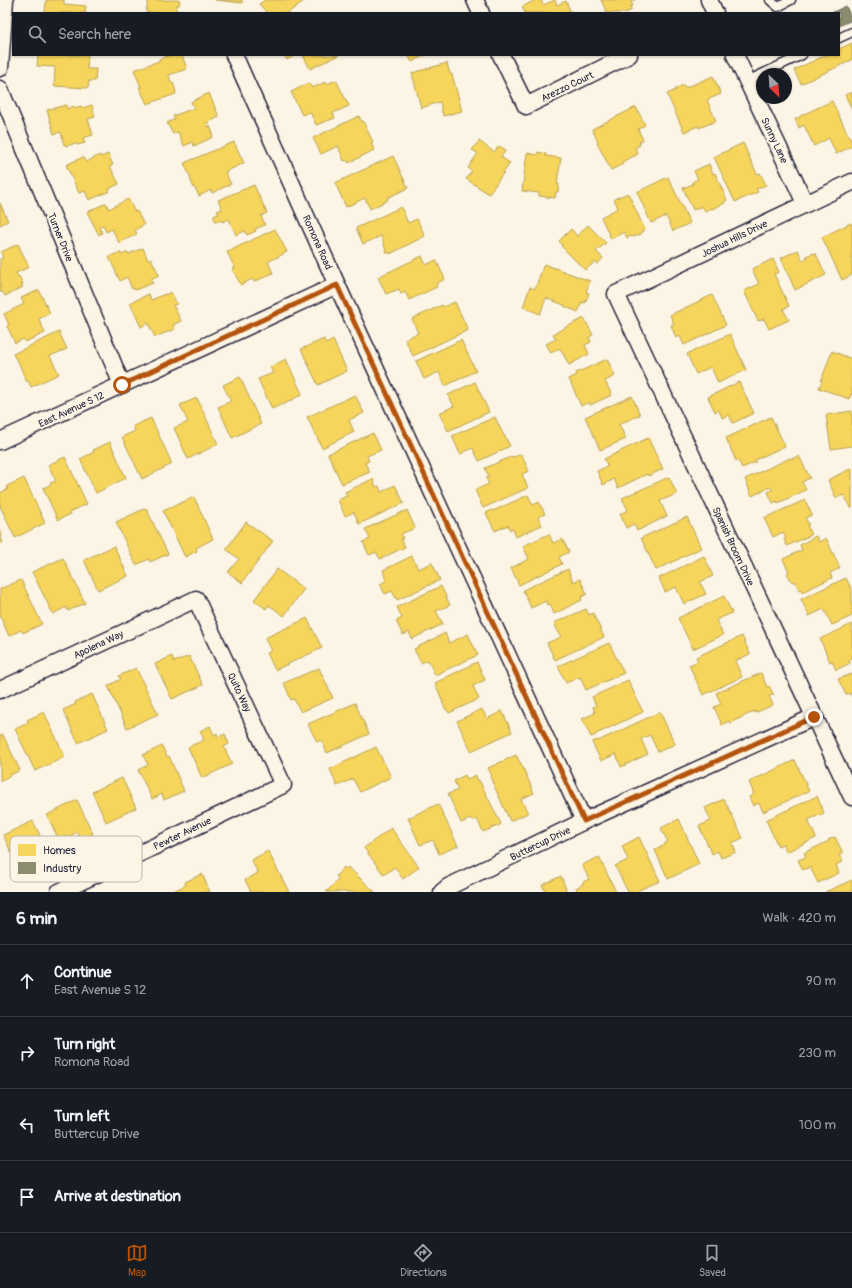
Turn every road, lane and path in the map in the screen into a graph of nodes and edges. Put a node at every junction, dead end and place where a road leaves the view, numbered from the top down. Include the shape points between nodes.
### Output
1 (5, 0) edge
2 (475, 0) edge
3 (709, 0) edge
4 (770, 0) edge
5 (791, 0) edge
6 (481, 12) edge
7 (715, 12) edge
8 (852, 32) edge
9 (840, 38) edge
10 (234, 56) edge
11 (501, 56) edge
12 (627, 56) edge
13 (735, 56) edge
14 (800, 56) edge
15 (0, 68) edge
16 (747, 81) junction
17 (0, 89) edge
18 (852, 182) edge
19 (805, 203) junction
20 (337, 285) junction
21 (616, 294) joint
22 (122, 385) junction
23 (0, 441) edge
24 (196, 599) joint
25 (0, 690) edge
26 (814, 717) junction
27 (283, 785) joint
28 (852, 798) edge
29 (584, 821) junction
30 (142, 852) edge
31 (80, 882) edge
32 (59, 892) edge
33 (442, 892) edge

1 - 15 street
2 - 6 street
3 - 7 street
4 - 5 lane via 778,7
8 - 9 lane
10 - 20 street, Romona Road
11 - 12 street, Arezzo Court via 526,106
13 - 16 street, Sunny Lane
14 - 16 lane
16 - 19 street, Sunny Lane
17 - 22 street, Turner Drive
18 - 19 street, Joshua Hills Drive
19 - 21 street, Joshua Hills Drive
20 - 22 street, East Avenue S 12
20 - 29 street, Romona Road
21 - 26 street, Spanish Broom Drive
22 - 23 street, East Avenue S 12
24 - 25 street, Apolena Way
24 - 27 street, Quito Way
26 - 28 street, Spanish Broom Drive
26 - 29 street, Buttercup Drive
27 - 30 street, Pewter Avenue
29 - 33 street, Buttercup Drive
31 - 32 street, Pewter Avenue

